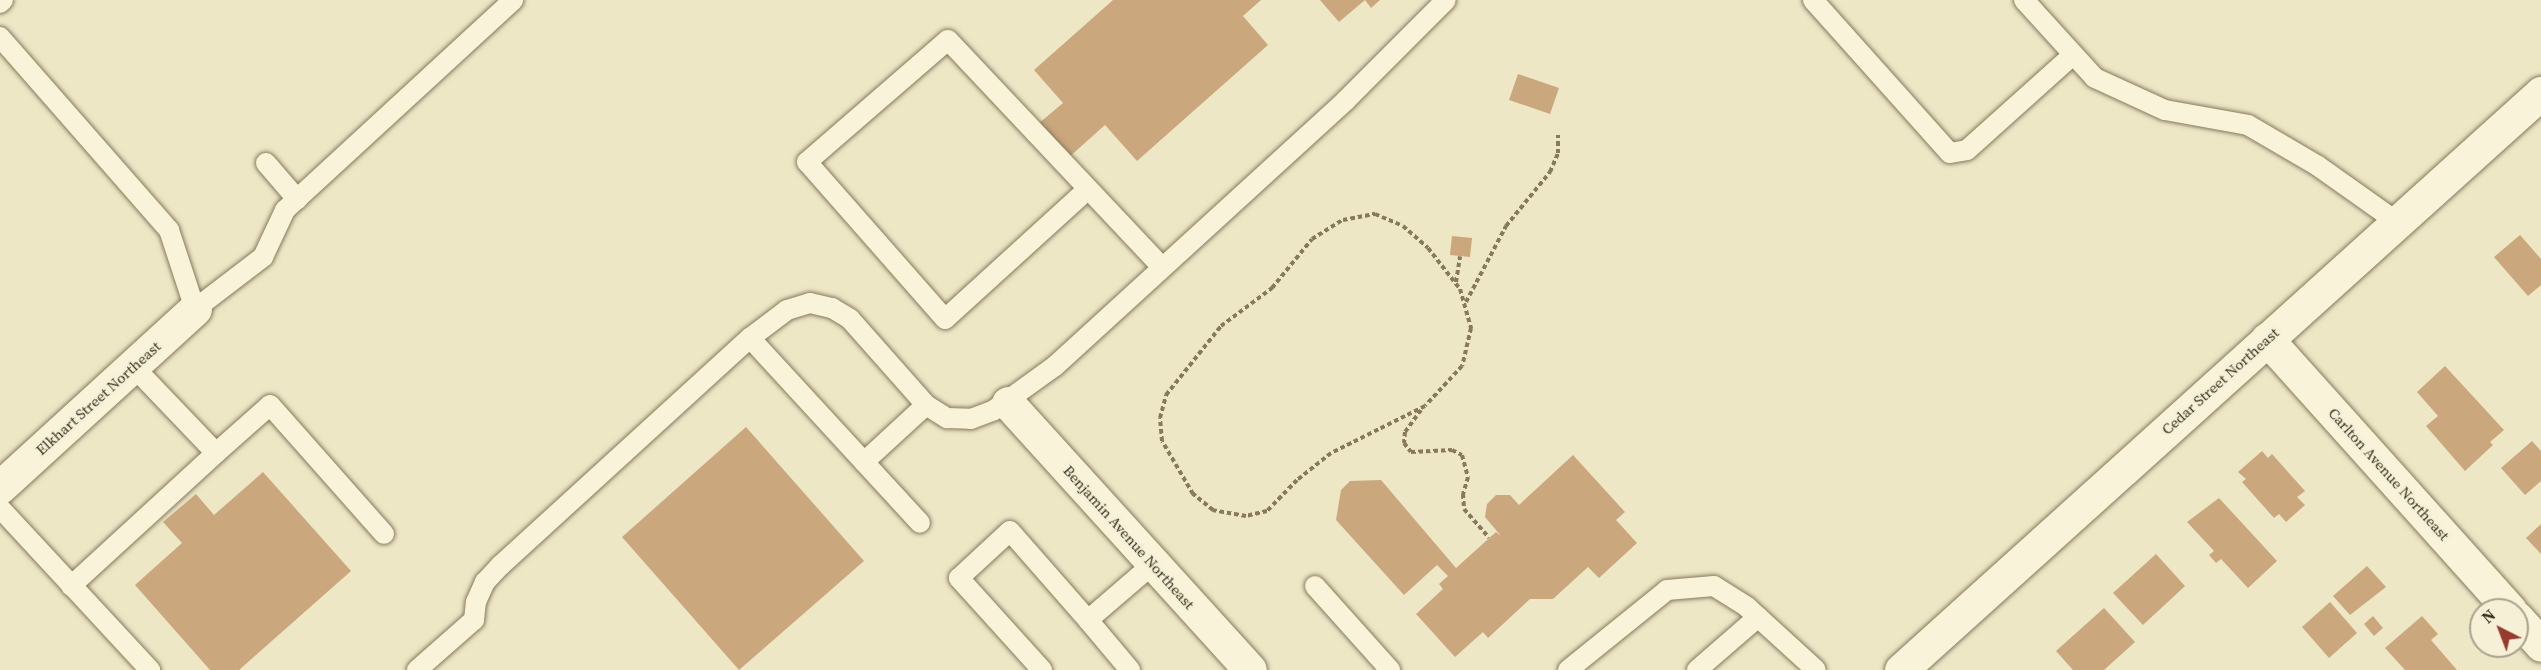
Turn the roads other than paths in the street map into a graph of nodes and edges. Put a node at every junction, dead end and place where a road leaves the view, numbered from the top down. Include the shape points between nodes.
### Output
1 (513, 0) edge
2 (1446, 0) edge
3 (1813, 0) edge
4 (2024, 0) edge
5 (0, 37) edge
6 (2073, 55) junction
7 (2541, 93) edge
8 (266, 163) dead end
9 (1088, 189) junction
10 (297, 199) junction
11 (2397, 222) junction
12 (1162, 267) junction
13 (195, 309) junction
14 (750, 338) junction
15 (2267, 339) junction
16 (133, 366) junction
17 (1008, 403) junction
18 (926, 405) junction
19 (216, 453) junction
20 (864, 462) junction
21 (0, 487) edge
22 (0, 508) edge
23 (920, 523) dead end
24 (384, 534) dead end
25 (1153, 564) junction
26 (71, 586) junction
27 (1315, 586) dead end
28 (2499, 598) edge
29 (1758, 617) junction
30 (1088, 620) junction
31 (2529, 632) edge
32 (2541, 645) edge
33 (150, 670) edge
34 (417, 670) edge
35 (1042, 670) edge
36 (1130, 670) edge
37 (1250, 670) edge
38 (1390, 670) edge
39 (1568, 670) edge
40 (1697, 670) edge
41 (1816, 670) edge
42 (1901, 670) edge

1 - 10 lane
2 - 12 lane via 1346,100
3 - 6 lane via 1950,153 1967,150
4 - 6 lane
5 - 13 lane via 169,230
6 - 11 lane via 2095,78 2165,110 2248,125 2318,166
7 - 11 street, Cedar Street Northeast
8 - 10 lane
9 - 9 lane via 948,40 807,162 945,319
9 - 12 lane
10 - 13 lane via 285,210 263,257
11 - 15 street, Cedar Street Northeast
12 - 17 lane via 1055,366
13 - 16 street, Elkhart Street Northeast
14 - 18 lane via 787,310 810,303 832,308 850,319
14 - 20 lane
14 - 34 lane via 501,565 485,582 476,602 474,620
15 - 28 street, Carlton Avenue Northeast
15 - 42 street, Cedar Street Northeast
16 - 19 lane
16 - 21 street, Elkhart Street Northeast
17 - 18 lane via 971,419 947,418
17 - 25 street, Benjamin Avenue Northeast
18 - 20 lane
19 - 24 lane via 270,405
19 - 26 lane
20 - 23 lane
22 - 26 lane
25 - 30 lane
25 - 37 street, Benjamin Avenue Northeast
26 - 33 lane
27 - 38 lane
29 - 39 lane via 1714,586 1667,590
29 - 40 lane
29 - 41 lane
30 - 35 lane via 1010,531 959,578
30 - 36 lane
31 - 32 street

